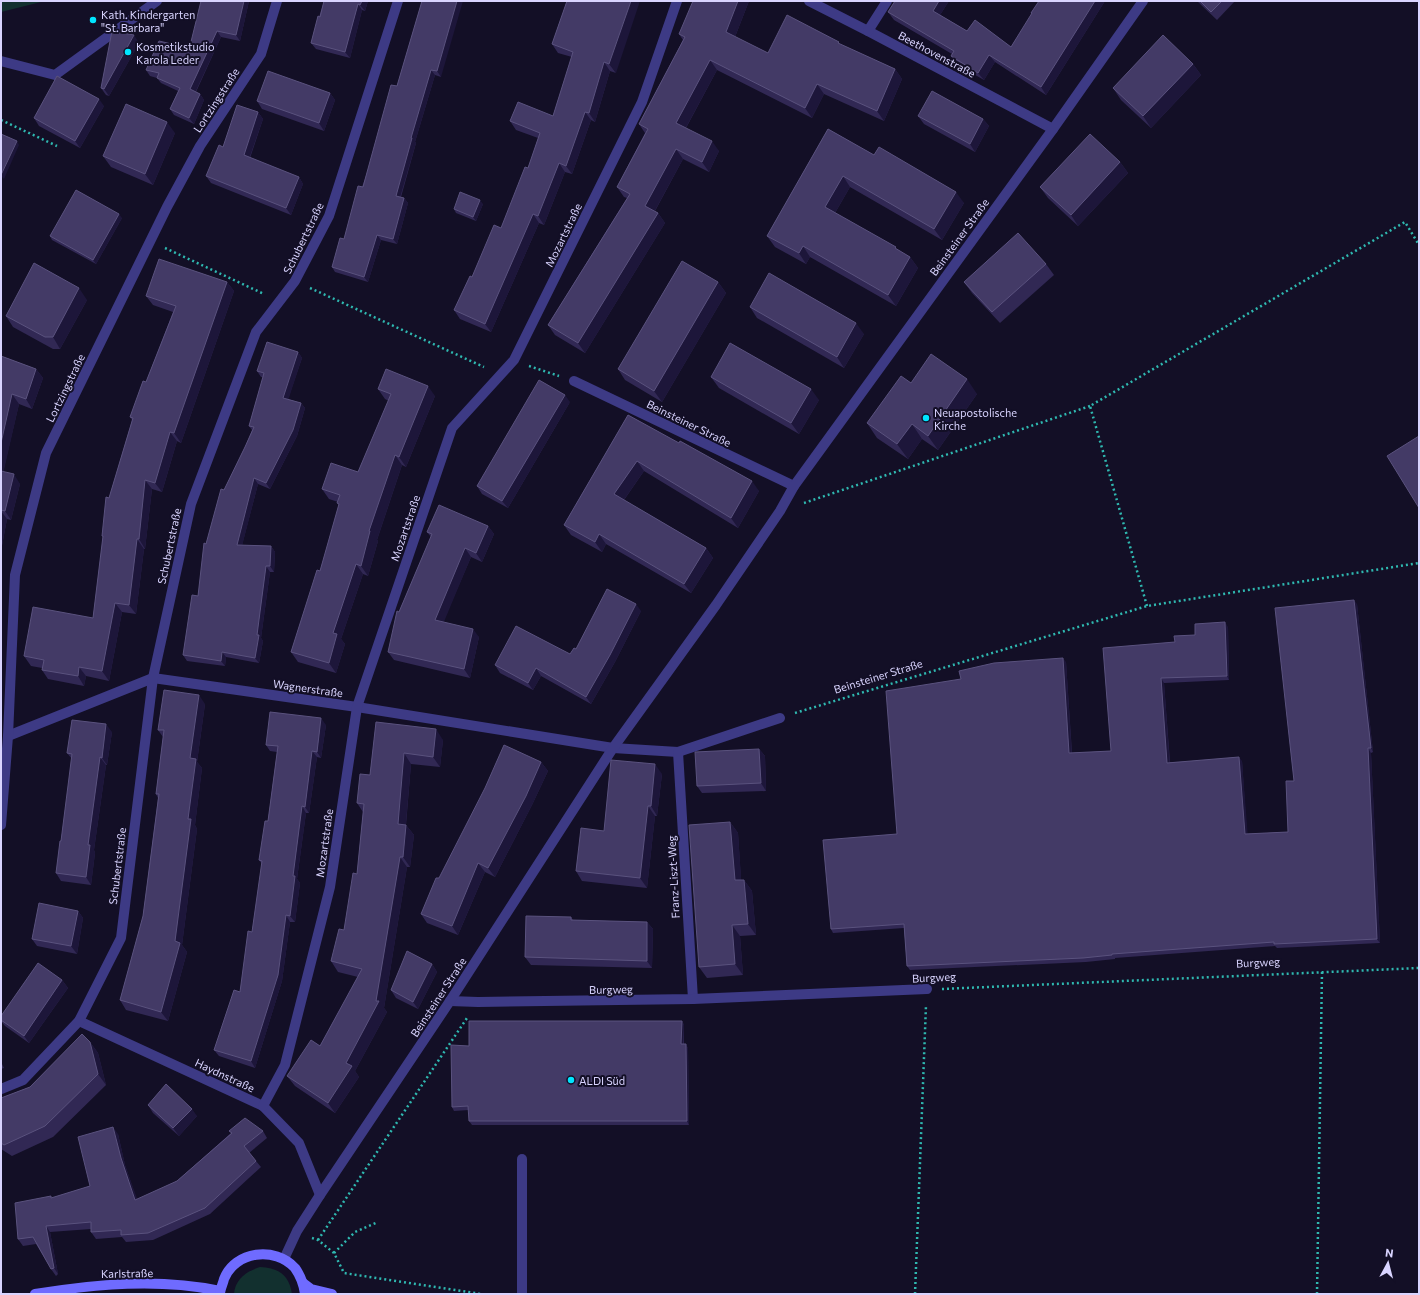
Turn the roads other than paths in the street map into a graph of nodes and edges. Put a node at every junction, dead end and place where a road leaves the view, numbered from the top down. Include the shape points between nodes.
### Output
1 (157, 1) edge
2 (277, 1) edge
3 (398, 1) edge
4 (677, 1) edge
5 (809, 1) edge
6 (887, 1) edge
7 (1143, 1) edge
8 (868, 31) junction
9 (1, 61) edge
10 (1053, 129) junction
11 (574, 381) road end
12 (794, 486) junction
13 (153, 678) junction
14 (357, 707) junction
15 (780, 718) road end
16 (8, 736) junction
17 (613, 748) junction
18 (678, 752) junction
19 (1, 825) edge
20 (927, 990) road end
21 (693, 999) junction
22 (450, 1001) junction
23 (79, 1021) junction
24 (1, 1089) edge
25 (263, 1106) junction
26 (522, 1158) dead end
27 (320, 1195) junction
28 (284, 1259) junction
29 (303, 1283) junction
30 (220, 1292) edge
31 (35, 1294) edge
32 (305, 1294) edge
33 (332, 1294) edge
34 (522, 1294) edge

1 - 9 street via 54,75
2 - 16 street, Lortzingstraße via 261,54 200,146 167,206 46,453 15,575
3 - 13 street, Schubertstraße via 329,216 295,281 256,332 191,504
4 - 14 street, Mozartstraße via 642,102 514,360 452,428
5 - 8 street, Beethovenstraße
6 - 8 street
7 - 10 street, Beinsteiner Straße
8 - 10 street, Beethovenstraße
10 - 12 street, Beinsteiner Straße
11 - 12 street, Beinsteiner Straße
12 - 17 street, Beinsteiner Straße via 716,605
13 - 14 street, Wagnerstraße
13 - 16 street, Wagnerstraße
13 - 23 street, Schubertstraße via 121,938
14 - 17 street, Wagnerstraße
14 - 25 street, Mozartstraße via 330,887 285,1065
15 - 18 street
16 - 19 street, Lortzingstraße
17 - 18 street
17 - 22 street, Beinsteiner Straße
18 - 21 street, Franz-Liszt-Weg
20 - 21 street, Burgweg
21 - 22 street, Burgweg
22 - 27 street, Beinsteiner Straße
23 - 24 street, Schubertstraße via 23,1080
23 - 25 street, Haydnstraße
25 - 27 street, Haydnstraße via 299,1143
26 - 34 street
27 - 28 street, Beinsteiner Straße via 297,1231
28 - 29 main road via 295,1268
28 - 30 main road, Karlstraße via 258,1254 246,1258 226,1275
29 - 32 main road
29 - 33 main road via 311,1289
30 - 31 main road, Karlstraße via 167,1284 124,1284 74,1287

